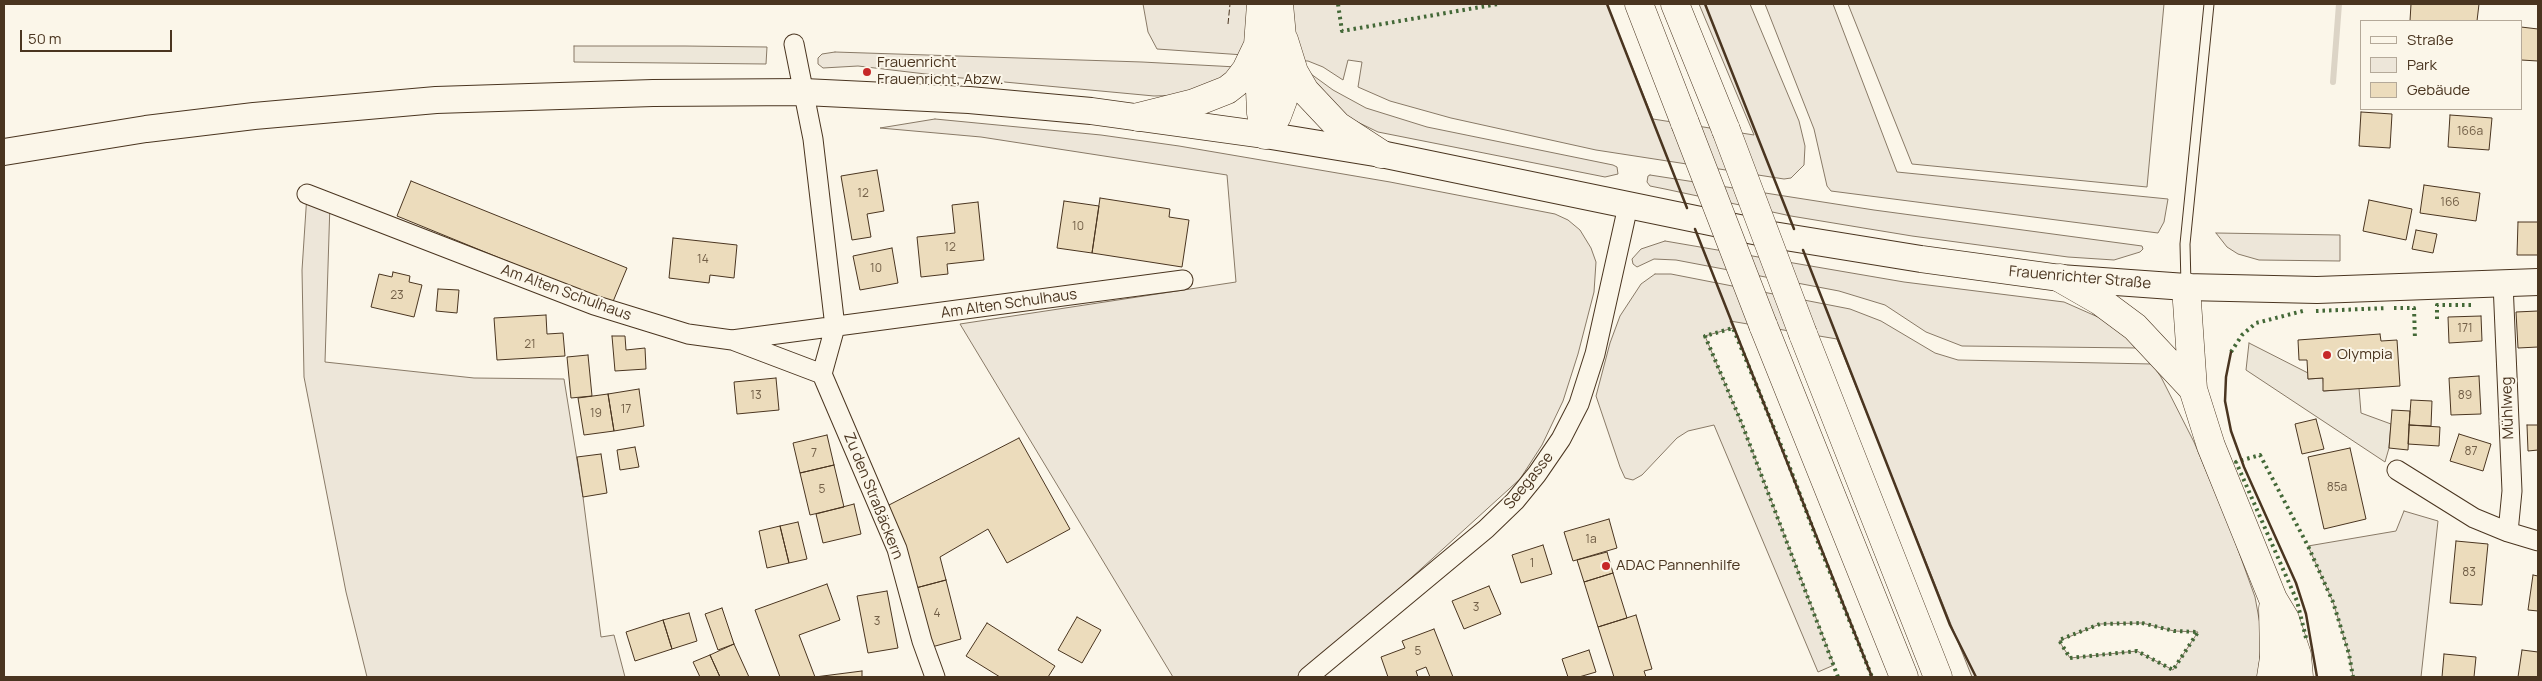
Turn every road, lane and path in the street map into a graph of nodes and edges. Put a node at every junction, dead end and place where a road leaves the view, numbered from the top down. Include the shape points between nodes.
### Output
1 (1261, 4) edge
2 (1279, 4) edge
3 (1639, 4) edge
4 (1675, 4) edge
5 (2209, 4) edge
6 (1271, 42) junction
7 (794, 44) dead end
8 (804, 92) junction
9 (1138, 117) junction
10 (1265, 135) junction
11 (4, 152) edge
12 (1381, 154) junction
13 (307, 194) dead end
14 (1628, 206) junction
15 (2060, 278) junction
16 (1183, 280) dead end
17 (2538, 282) edge
18 (2503, 283) junction
19 (2186, 287) junction
20 (835, 327) junction
21 (732, 340) junction
22 (822, 374) junction
23 (2193, 390) junction
24 (2396, 470) dead end
25 (1880, 526) junction
26 (2508, 532) junction
27 (2538, 541) edge
28 (2273, 599) junction
29 (935, 677) edge
30 (1308, 677) edge
31 (1904, 677) edge
32 (1938, 677) edge
33 (1959, 677) edge
34 (2271, 677) edge
35 (2299, 677) edge

1 - 6 highway
2 - 6 highway
3 - 31 highway, bridge
4 - 25 highway, bridge
5 - 19 lane via 2185,244
6 - 9 highway via 1227,90 1194,103
6 - 10 highway via 1286,80 1277,116
6 - 12 highway via 1305,91 1338,126
7 - 8 street
8 - 9 main road, Frauenrichter Straße via 988,101
8 - 11 main road, Frauenrichter Straße via 436,100 254,116
8 - 20 street via 813,139
9 - 10 main road, Frauenrichter Straße
10 - 12 main road, Frauenrichter Straße
12 - 14 main road, Frauenrichter Straße
13 - 21 street, Am Alten Schulhaus via 594,305 688,334
14 - 15 main road, Frauenrichter Straße via 1772,235
14 - 30 street, Seegasse via 1595,354 1579,404 1561,439 1515,501 1486,529
15 - 19 main road, Frauenrichter Straße
15 - 23 highway via 2100,301 2135,327
16 - 20 street, Am Alten Schulhaus
17 - 18 main road, Frauenrichter Straße
18 - 19 main road, Frauenrichter Straße via 2318,290
18 - 26 street, Mühlweg via 2512,491
19 - 23 highway
20 - 21 street, Am Alten Schulhaus
20 - 22 street
21 - 22 street
22 - 29 street, Zu den Straßäckern via 897,549
23 - 28 highway via 2211,446
24 - 26 street via 2474,518
25 - 32 highway
25 - 33 highway
26 - 27 street
28 - 34 highway via 2274,658
28 - 35 highway via 2285,619 2298,655

